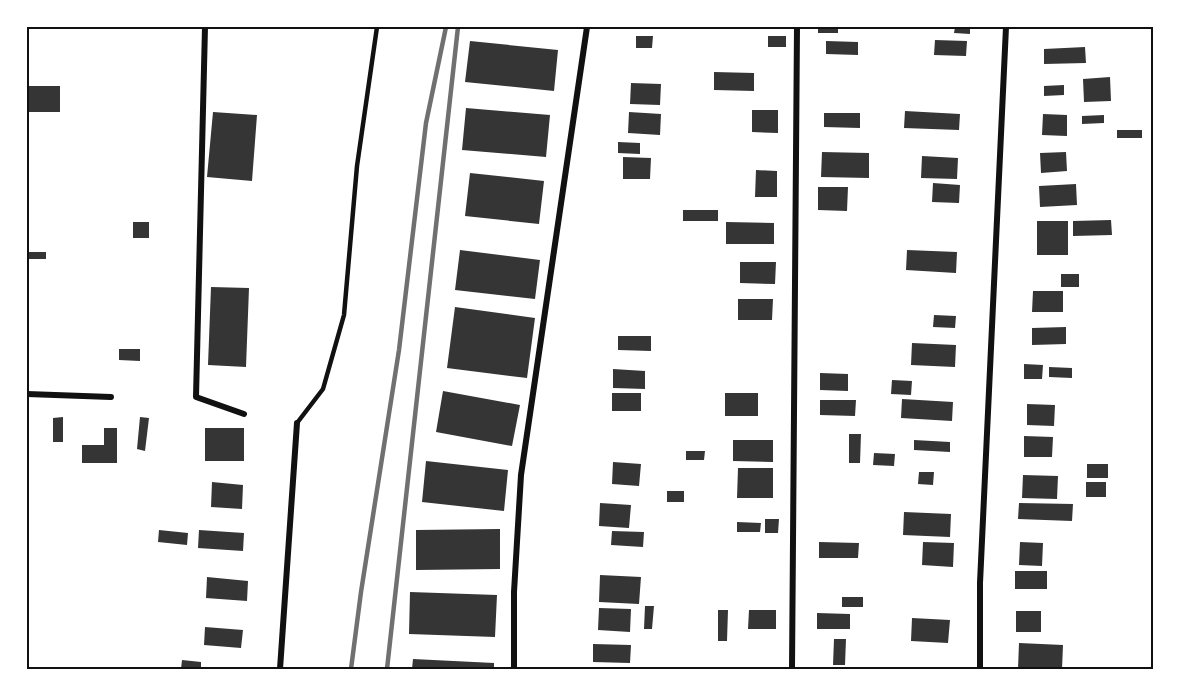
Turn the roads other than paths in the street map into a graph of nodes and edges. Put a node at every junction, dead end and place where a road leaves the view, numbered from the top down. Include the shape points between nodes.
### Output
1 (205, 27) edge
2 (377, 27) edge
3 (588, 27) edge
4 (797, 27) edge
5 (1006, 27) edge
6 (27, 394) edge
7 (111, 396) dead end
8 (244, 414) dead end
9 (297, 423) joint
10 (280, 669) edge
11 (514, 669) edge
12 (792, 669) edge
13 (980, 669) edge

1 - 8 street via 196,397
2 - 9 lane via 357,166 344,315 323,389
3 - 11 street via 521,475
4 - 12 street
5 - 13 street via 980,571
6 - 7 street
9 - 10 street

